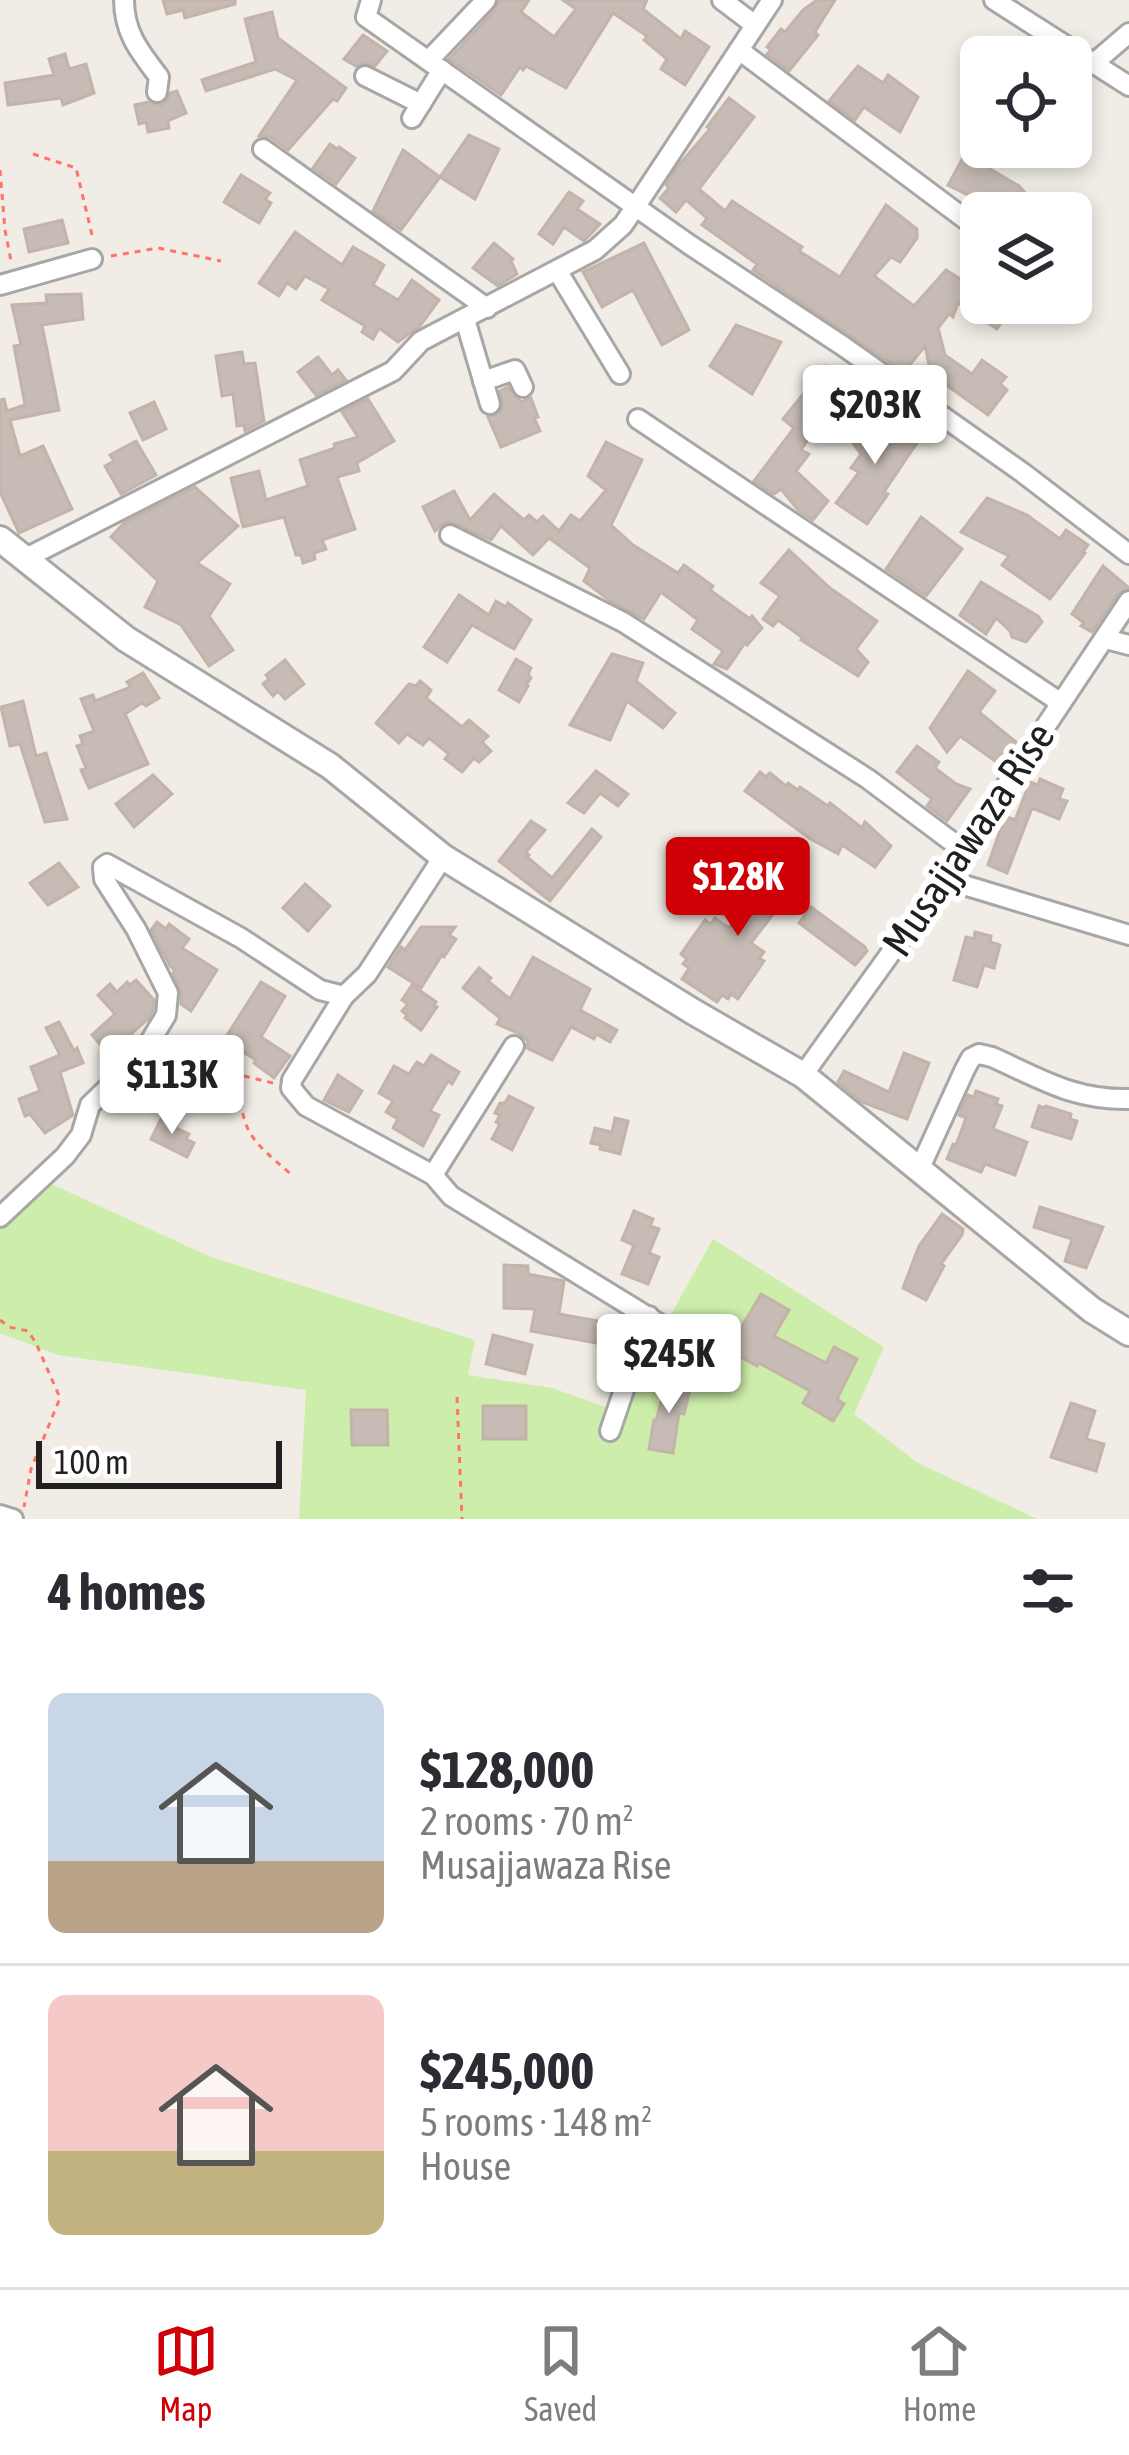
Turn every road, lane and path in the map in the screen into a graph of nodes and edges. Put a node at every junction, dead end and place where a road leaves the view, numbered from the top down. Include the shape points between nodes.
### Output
1 (124, 0) edge
2 (371, 0) edge
3 (486, 0) edge
4 (722, 0) edge
5 (772, 0) edge
6 (994, 0) edge
7 (754, 25) junction
8 (1129, 33) edge
9 (739, 50) junction
10 (1094, 62) junction
11 (435, 65) junction
12 (364, 76) dead end
13 (1129, 86) edge
14 (157, 92) dead end
15 (263, 148) dead end
16 (33, 154) dead end
17 (0, 170) edge
18 (636, 206) junction
19 (960, 215) edge
20 (95, 259) junction
21 (221, 261) dead end
22 (558, 272) junction
23 (8, 283) edge
24 (487, 308) junction
25 (465, 319) junction
26 (620, 374) dead end
27 (483, 381) junction
28 (523, 388) dead end
29 (490, 404) dead end
30 (638, 419) dead end
31 (451, 535) dead end
32 (0, 539) edge
33 (1129, 554) edge
34 (24, 559) junction
35 (1129, 601) edge
36 (1106, 639) junction
37 (1129, 645) edge
38 (1061, 703) junction
39 (964, 850) junction
40 (442, 857) junction
41 (944, 879) junction
42 (1129, 935) edge
43 (344, 996) junction
44 (514, 1046) dead end
45 (803, 1075) junction
46 (292, 1080) junction
47 (1129, 1099) edge
48 (919, 1170) junction
49 (292, 1175) dead end
50 (433, 1175) junction
51 (0, 1217) edge
52 (650, 1316) junction
53 (0, 1320) edge
54 (1129, 1334) edge
55 (728, 1366) dead end
56 (457, 1397) dead end
57 (610, 1431) dead end
58 (0, 1515) edge
59 (17, 1519) edge
60 (462, 1519) edge

1 - 14 street via 131,39 159,77
2 - 11 street via 366,17
3 - 11 street
4 - 7 street
5 - 7 street
6 - 10 street
7 - 9 street
8 - 10 street
9 - 18 street
9 - 19 street
10 - 13 street
11 - 12 street via 417,111
11 - 18 street
15 - 24 street
16 - 20 path via 76,168
17 - 23 path
18 - 22 street via 595,250
18 - 33 street
20 - 21 path via 158,248
20 - 23 street
22 - 24 street
22 - 26 street
24 - 25 street
25 - 27 street
25 - 34 street via 421,341 393,370
27 - 28 street via 515,370
27 - 29 street
30 - 38 street
31 - 39 street via 643,634
32 - 34 street
34 - 40 street via 164,665 330,766
35 - 36 street, Musajjawaza Rise
36 - 37 street
36 - 38 street, Musajjawaza Rise
38 - 39 street, Musajjawaza Rise
39 - 41 street, Musajjawaza Rise
40 - 43 street via 368,974
40 - 45 street
41 - 42 street
41 - 45 street, Musajjawaza Rise
43 - 46 street
43 - 51 street via 320,990 106,865 104,879 170,997 166,1015 142,1055 90,1105 65,1156
44 - 50 street
45 - 48 street
46 - 49 path via 240,1075 252,1141
46 - 50 street via 306,1106
47 - 48 street via 1078,1095 979,1054
48 - 54 street
50 - 52 street via 451,1196
52 - 55 street
52 - 57 street
53 - 59 path via 28,1331 60,1398
56 - 60 path
58 - 59 street

